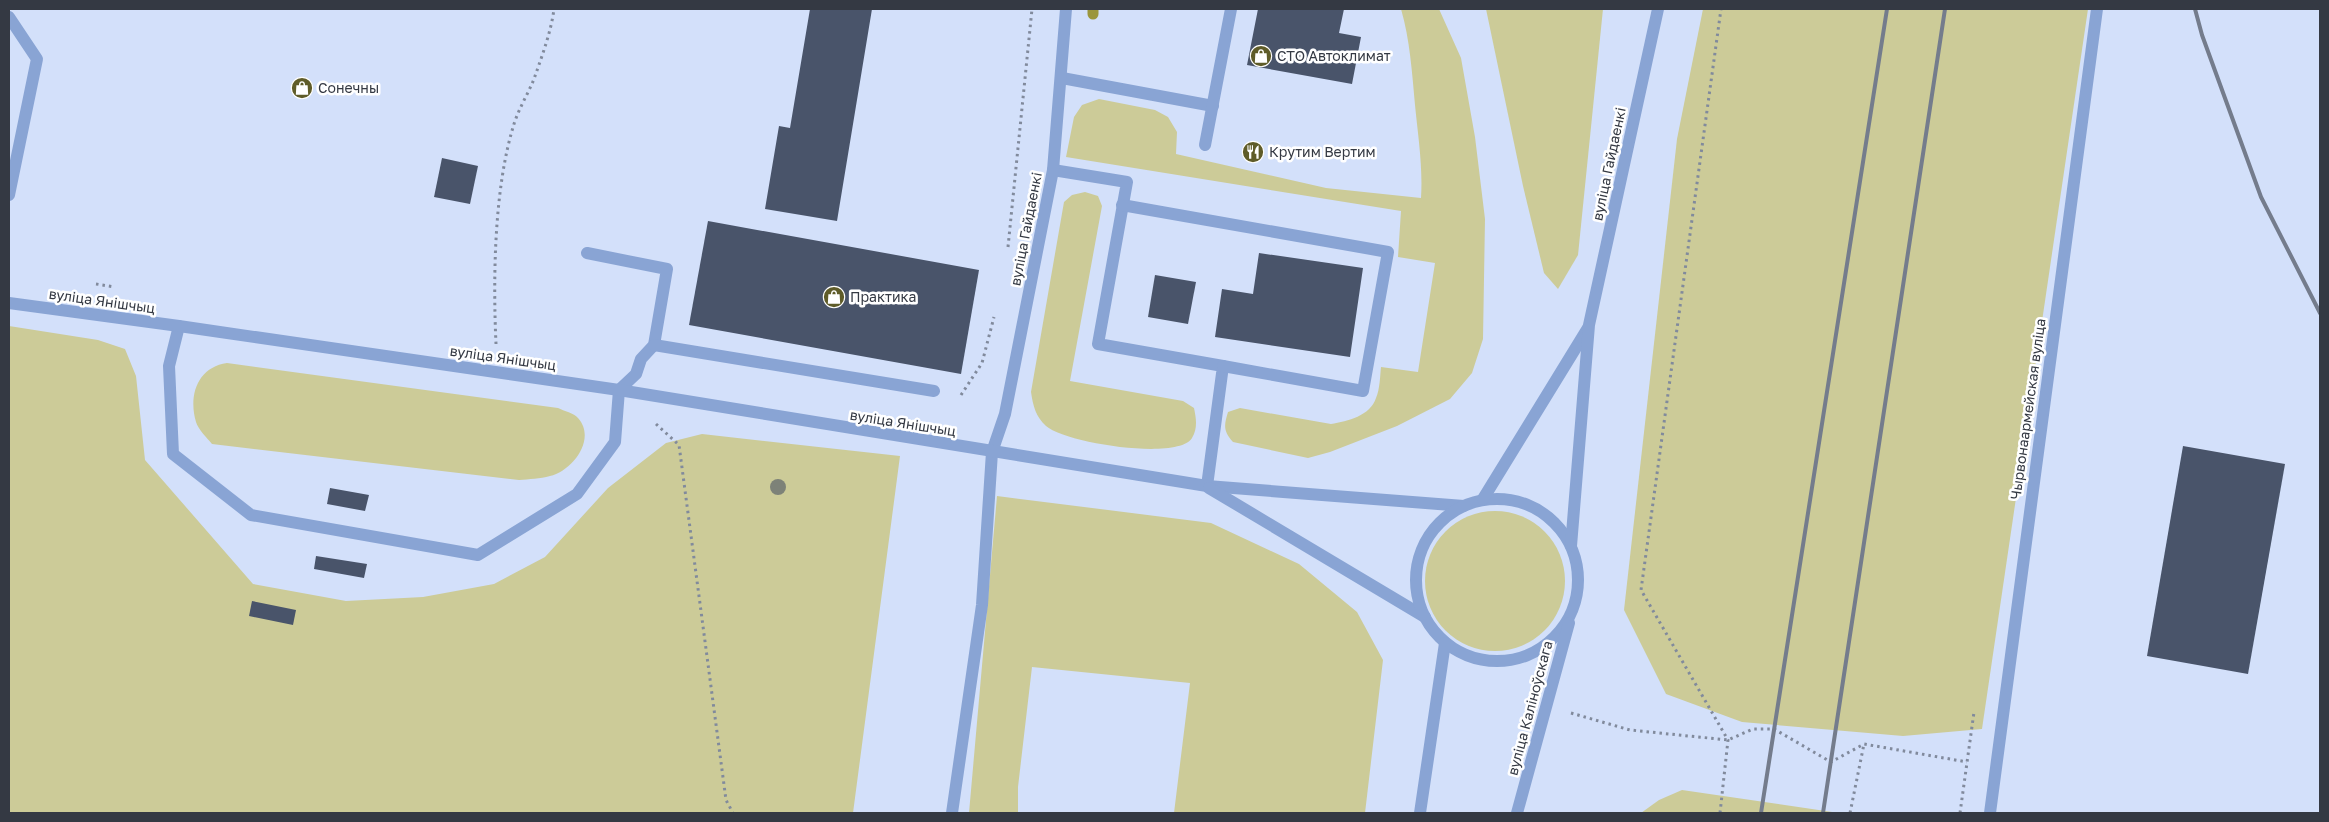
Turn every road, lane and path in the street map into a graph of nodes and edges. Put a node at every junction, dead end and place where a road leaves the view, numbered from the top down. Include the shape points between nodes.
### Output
1 (554, 9) edge
2 (1032, 9) edge
3 (1066, 9) edge
4 (1231, 9) edge
5 (1658, 9) edge
6 (1721, 9) edge
7 (2097, 9) edge
8 (9, 17) edge
9 (1062, 78) junction
10 (1213, 106) junction
11 (1205, 145) dead end
12 (1053, 170) junction
13 (9, 195) edge
14 (1122, 205) junction
15 (587, 253) dead end
16 (1007, 253) dead end
17 (9, 303) edge
18 (996, 309) dead end
19 (179, 326) junction
20 (1589, 326) junction
21 (654, 344) junction
22 (503, 348) dead end
23 (1224, 366) junction
24 (619, 390) junction
25 (934, 390) dead end
26 (956, 402) dead end
27 (652, 421) dead end
28 (992, 452) junction
29 (1207, 486) junction
30 (1484, 500) junction
31 (1464, 506) junction
32 (1571, 546) junction
33 (1572, 611) junction
34 (1425, 616) junction
35 (1445, 643) junction
36 (1546, 706) junction
37 (1728, 740) junction
38 (1864, 744) junction
39 (1966, 762) junction
40 (1995, 765) junction
41 (733, 813) edge
42 (952, 813) edge
43 (1420, 813) edge
44 (1517, 813) edge
45 (1720, 813) edge
46 (1850, 813) edge
47 (1960, 813) edge
48 (1990, 813) edge

1 - 22 path via 534,79 514,124 500,190 494,306 496,345
2 - 16 path
3 - 9 street, вуліца Гайдаенкі
4 - 10 street
5 - 20 street, вуліца Гайдаенкі
6 - 37 path via 1641,590
7 - 40 street, Чырвонаармейская вуліца
8 - 13 street via 37,59
9 - 10 street
9 - 12 street, вуліца Гайдаенкі
10 - 11 street
12 - 14 street via 1126,182
12 - 28 street, вуліца Гайдаенкі via 1005,414
14 - 23 street via 1098,344
14 - 23 street via 1388,252 1363,391
15 - 21 street via 667,268
17 - 19 street, вуліца Янішчыц
18 - 26 path via 982,363
19 - 24 street, вуліца Янішчыц
19 - 24 street via 169,366 173,454 250,515 478,556 577,494 615,442
20 - 30 street, вуліца Гайдаенкі
20 - 32 street, вуліца Гайдаенкі
21 - 24 street via 641,359 636,374
21 - 25 street
23 - 29 street
24 - 28 street, вуліца Янішчыц
27 - 41 path via 679,445 726,800
28 - 29 street, вуліца Янішчыц
28 - 42 street via 982,605
29 - 31 street, вуліца Янішчыц
29 - 34 street
30 - 31 street, вуліца Каліноўскага
30 - 32 street, вуліца Каліноўскага via 1524,503 1542,512 1559,527
31 - 34 street, вуліца Каліноўскага via 1432,530 1422,548 1416,568 1416,589
32 - 33 street, вуліца Каліноўскага via 1577,567 1578,590
33 - 35 street, вуліца Каліноўскага via 1561,631 1545,646 1525,657 1483,660 1463,655
33 - 36 street, вуліца Каліноўскага
34 - 35 street, вуліца Каліноўскага
35 - 43 street
36 - 37 path via 1630,730
36 - 44 street, вуліца Каліноўскага
37 - 38 path via 1753,729 1774,729 1832,762
37 - 45 path
38 - 39 path
38 - 46 path
39 - 40 path
39 - 47 path
40 - 48 street, Чырвонаармейская вуліца

